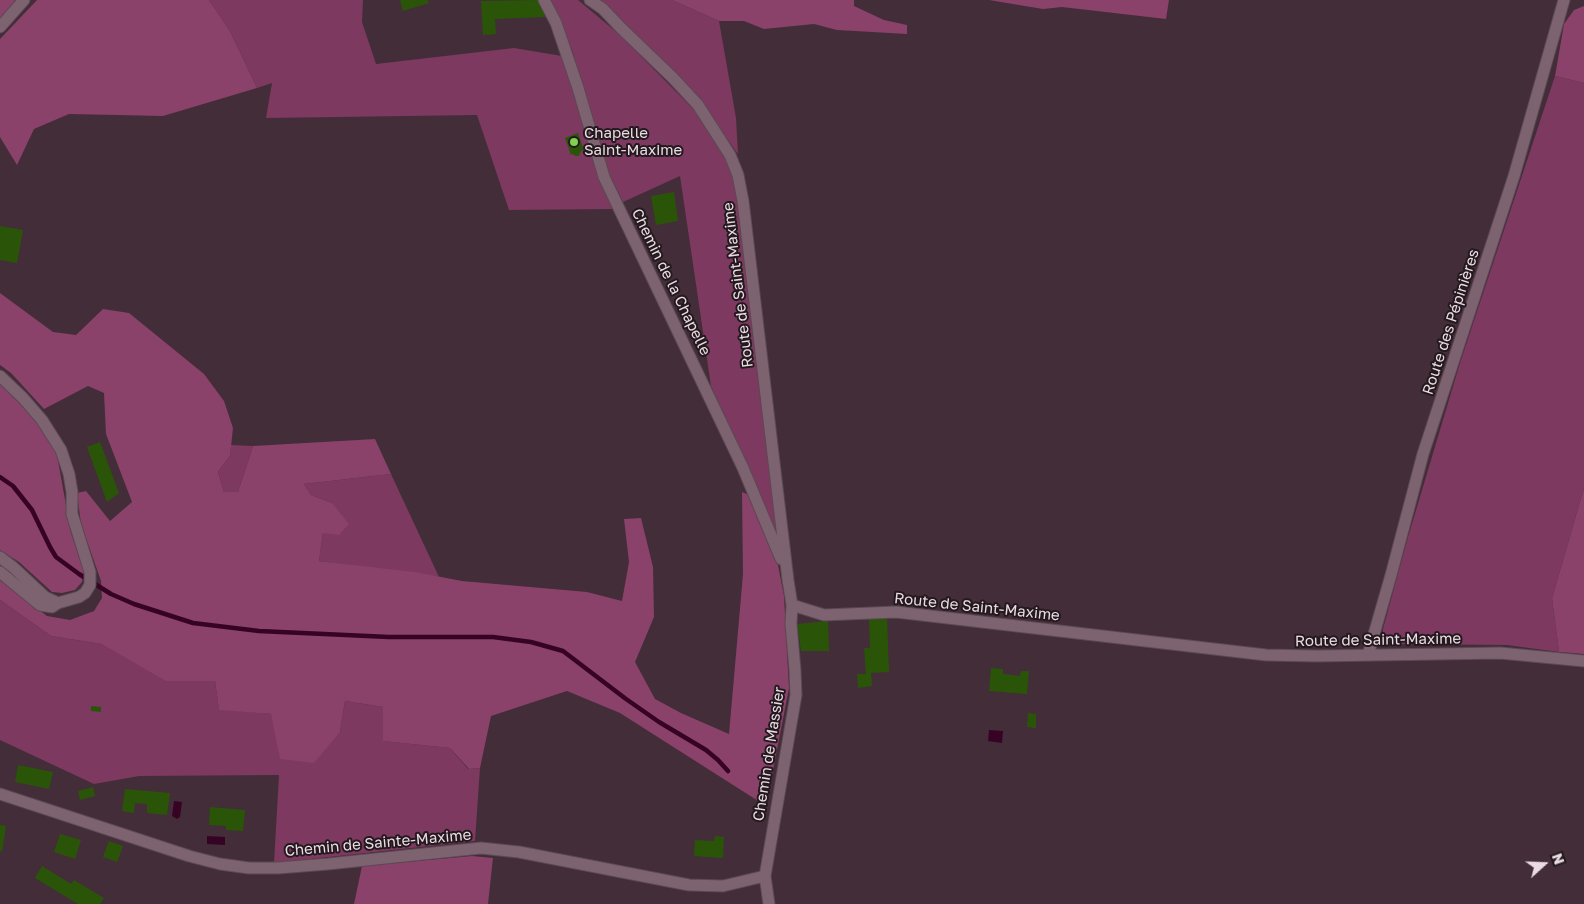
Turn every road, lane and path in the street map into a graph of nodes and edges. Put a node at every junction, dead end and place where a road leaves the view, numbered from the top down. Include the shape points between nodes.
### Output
1 (24, 0) edge
2 (544, 0) edge
3 (590, 0) edge
4 (1564, 0) edge
5 (0, 27) edge
6 (0, 376) edge
7 (0, 557) edge
8 (0, 572) edge
9 (787, 572) junction
10 (58, 603) junction
11 (792, 605) junction
12 (1368, 655) junction
13 (1584, 661) edge
14 (0, 794) edge
15 (765, 876) junction
16 (769, 904) edge

1 - 5 street
2 - 9 street, Chemin de la Chapelle via 556,23 604,177 743,468
3 - 9 street, Route de Saint-Maxime via 603,9 698,106 730,155 738,175
4 - 12 street, Route des Pépinières via 1508,194 1423,454
6 - 10 street via 42,420 61,450 69,474 72,514 90,572 90,585 85,593
7 - 10 street via 45,597
8 - 10 street via 40,605 52,607
9 - 11 street, Route de Saint-Maxime
11 - 12 street, Route de Saint-Maxime via 824,615 896,612 1266,655
11 - 15 street, Chemin de Massier via 796,695
12 - 13 street, Route de Saint-Maxime via 1500,652
14 - 15 street, Chemin de Sainte-Maxime via 189,856 249,868 328,864 480,848 519,852 689,885 723,886
15 - 16 street, Chemin de Massier

